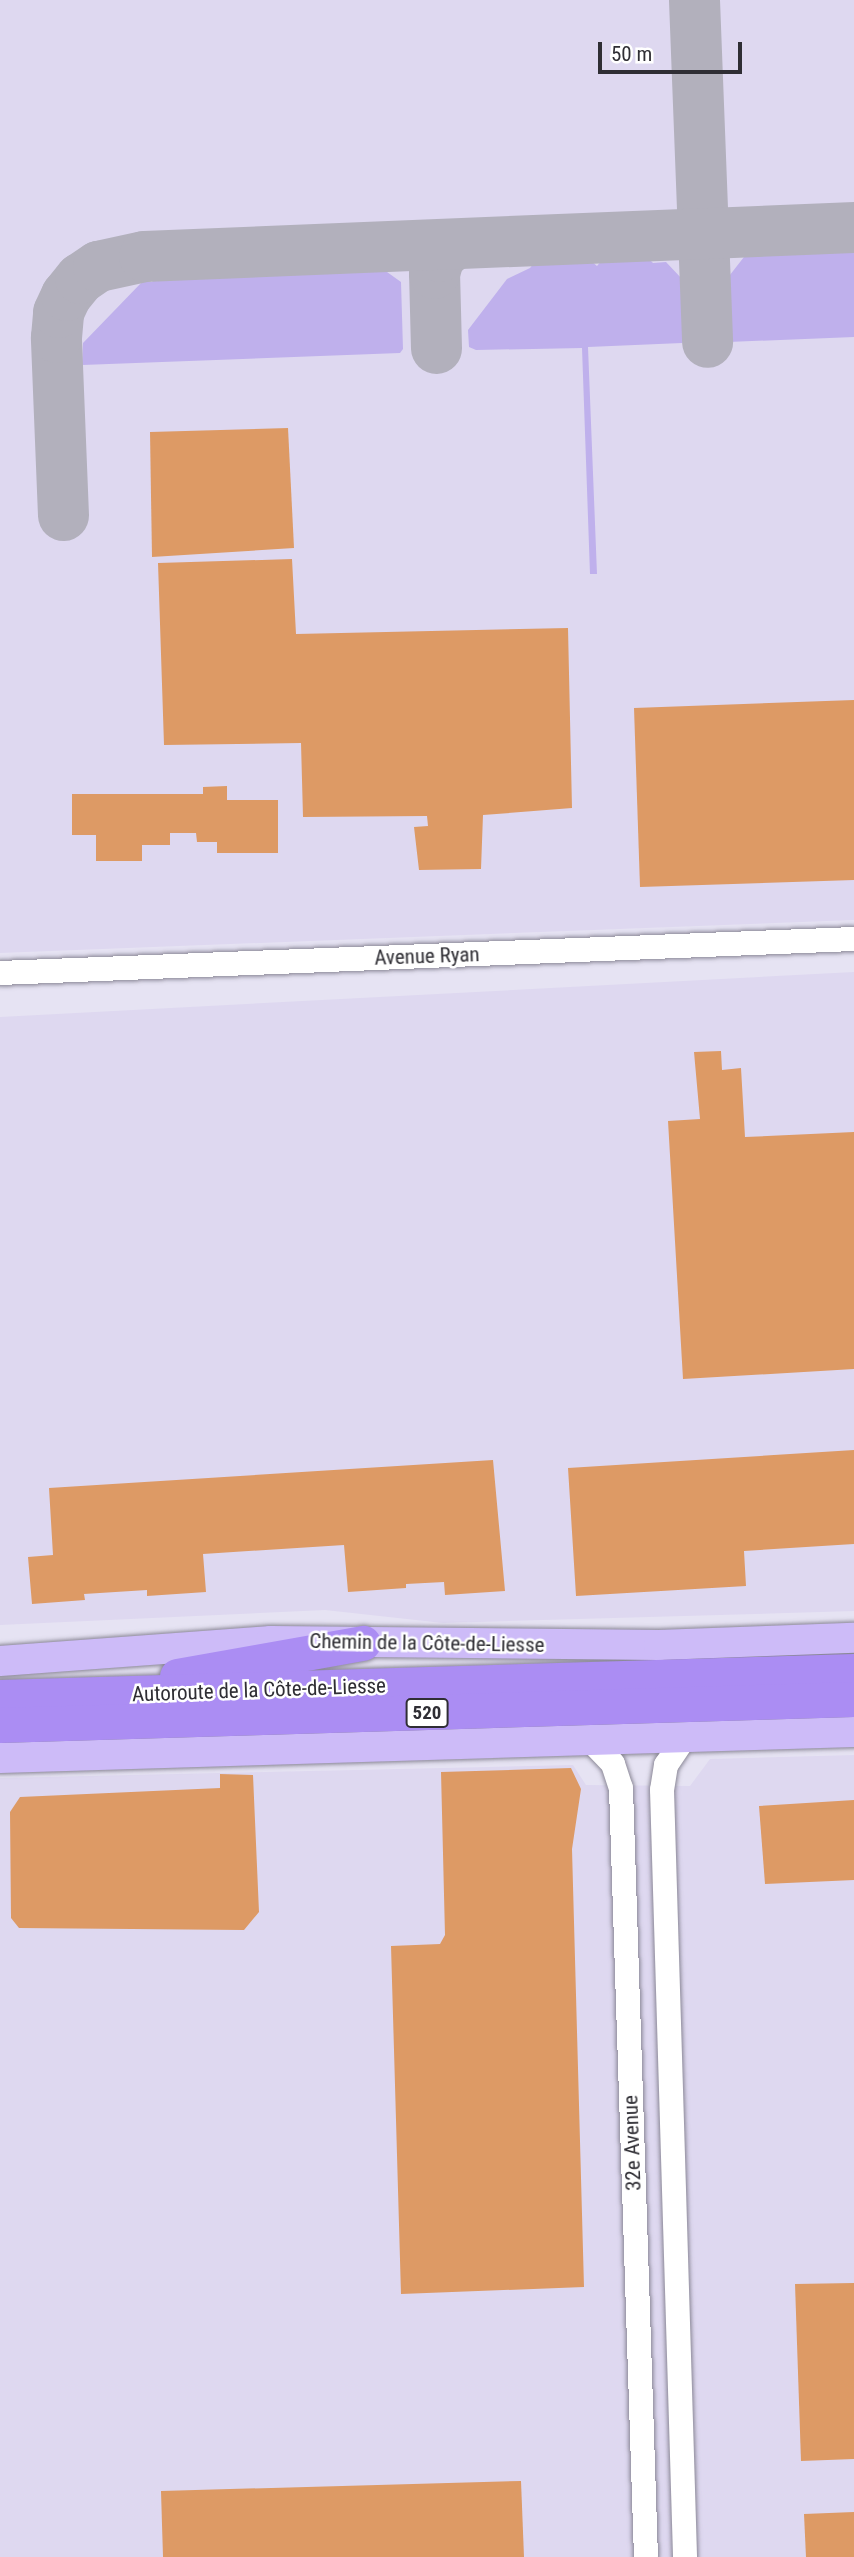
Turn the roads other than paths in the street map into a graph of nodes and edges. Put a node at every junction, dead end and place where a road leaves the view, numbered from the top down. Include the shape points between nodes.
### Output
1 (854, 939) edge
2 (0, 973) edge
3 (854, 1637) edge
4 (363, 1643) junction
5 (0, 1661) edge
6 (854, 1671) edge
7 (69, 1695) junction
8 (0, 1697) edge
9 (854, 1699) edge
10 (0, 1725) edge
11 (854, 1732) edge
12 (685, 1737) junction
13 (590, 1740) junction
14 (0, 1758) edge
15 (678, 2290) junction
16 (636, 2292) junction
17 (646, 2557) edge
18 (685, 2557) edge

1 - 2 street, Avenue Ryan
3 - 4 main road, Chemin de la Côte-de-Liesse via 646,1645
4 - 5 main road, Chemin de la Côte-de-Liesse via 215,1643
4 - 7 highway
6 - 7 highway, Autoroute de la Côte-de-Liesse / 520
7 - 8 highway, Autoroute de la Côte-de-Liesse / 520
9 - 10 highway, Autoroute de la Côte-de-Liesse / 520
11 - 12 main road
12 - 13 main road
12 - 15 street, 32e Avenue via 666,1765 662,1790
13 - 14 main road
13 - 16 street, 32e Avenue via 612,1764 621,1788
15 - 16 street
15 - 18 street, 32e Avenue
16 - 17 street, 32e Avenue

